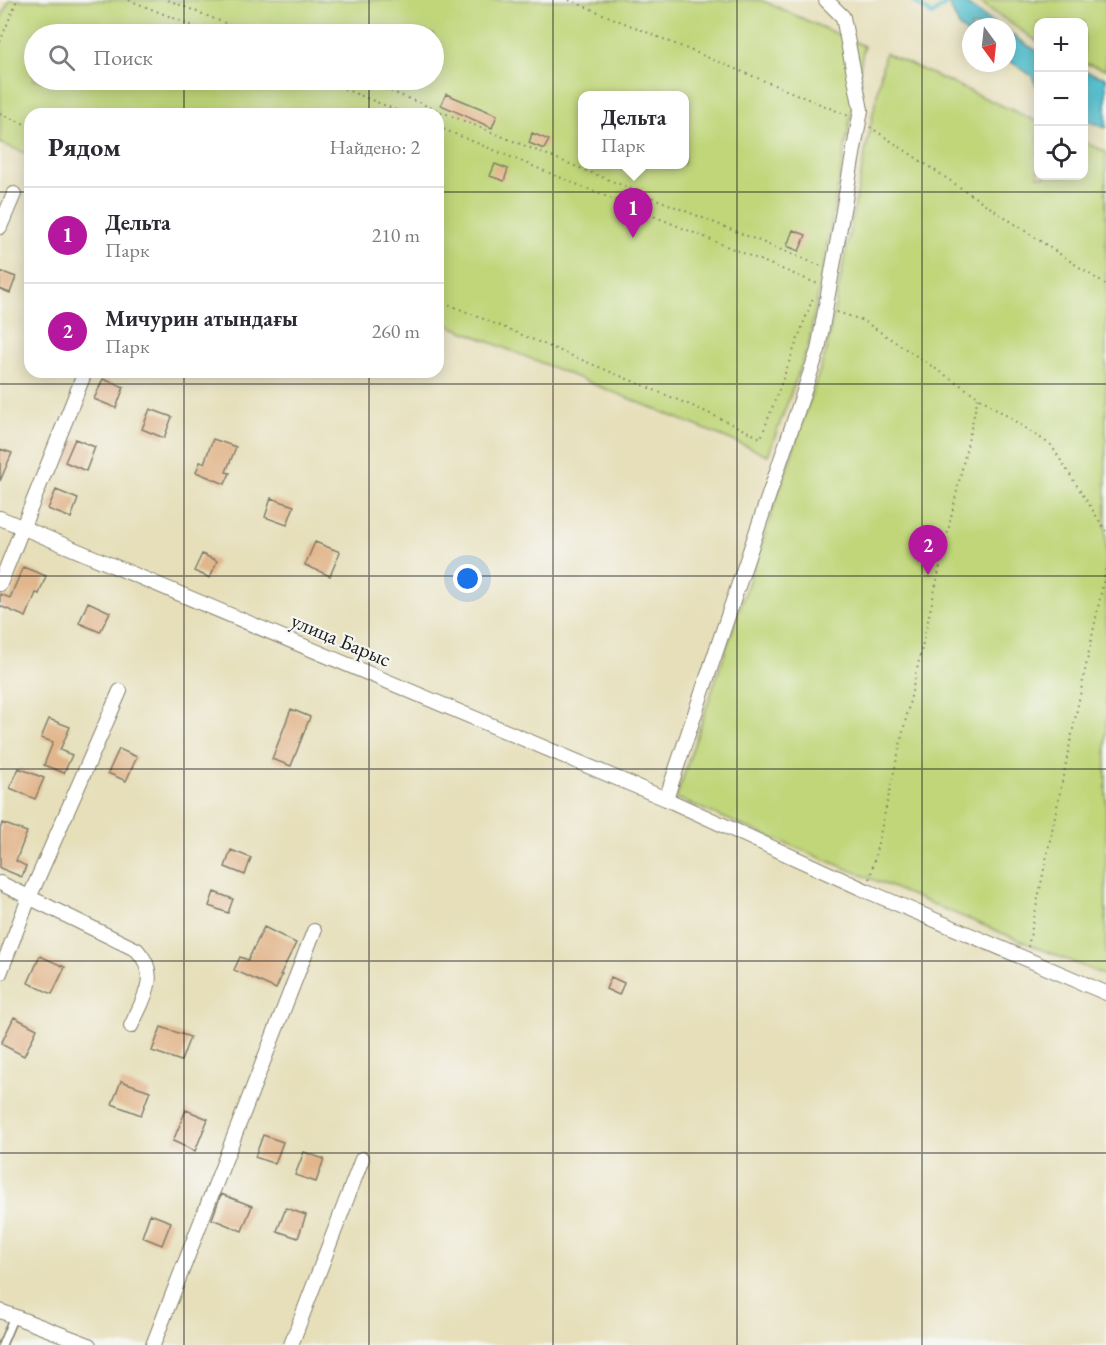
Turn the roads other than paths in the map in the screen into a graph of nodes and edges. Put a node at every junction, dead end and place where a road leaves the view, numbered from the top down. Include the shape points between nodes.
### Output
1 (826, 0) edge
2 (14, 194) dead end
3 (0, 227) edge
4 (83, 378) edge
5 (0, 518) edge
6 (22, 528) junction
7 (0, 584) edge
8 (120, 691) dead end
9 (666, 800) junction
10 (0, 883) edge
11 (29, 898) junction
12 (314, 931) dead end
13 (0, 973) edge
14 (1106, 993) edge
15 (131, 1026) dead end
16 (362, 1159) dead end
17 (0, 1311) edge
18 (14, 1316) junction
19 (2, 1345) edge
20 (89, 1345) edge
21 (153, 1345) edge
22 (291, 1345) edge

1 - 9 street via 843,17 861,110 818,350
2 - 3 street
4 - 6 street
5 - 6 street, улица Барыс
6 - 7 street
6 - 9 street, улица Барыс
8 - 11 street
9 - 14 street, улица Барыс
10 - 11 street
11 - 13 street
11 - 15 street via 124,942 146,959 149,983
12 - 21 street
16 - 22 street
17 - 18 street
18 - 19 lane
18 - 20 street

